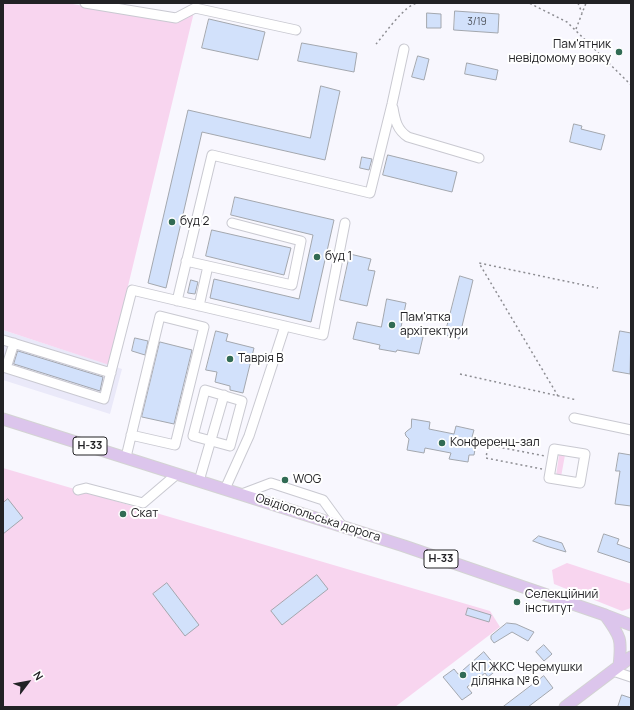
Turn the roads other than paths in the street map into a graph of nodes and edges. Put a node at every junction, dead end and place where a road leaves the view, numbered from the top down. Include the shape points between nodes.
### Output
1 (85, 3) edge
2 (296, 30) dead end
3 (404, 49) dead end
4 (392, 104) junction
5 (479, 158) dead end
6 (345, 223) dead end
7 (232, 224) dead end
8 (186, 261) junction
9 (208, 266) junction
10 (177, 301) junction
11 (199, 306) junction
12 (285, 326) junction
13 (3, 340) edge
14 (14, 343) junction
15 (5, 368) edge
16 (111, 373) junction
17 (224, 395) junction
18 (239, 413) junction
19 (255, 417) junction
20 (574, 418) dead end
21 (3, 419) edge
22 (631, 430) edge
23 (131, 435) junction
24 (211, 441) junction
25 (126, 457) junction
26 (553, 458) joint
27 (177, 474) junction
28 (199, 481) junction
29 (225, 489) junction
30 (78, 490) dead end
31 (242, 494) junction
32 (342, 526) junction
33 (605, 615) junction
34 (626, 619) edge
35 (631, 625) edge
36 (631, 657) edge
37 (616, 668) junction
38 (631, 677) edge
39 (565, 707) edge

1 - 2 street via 176,18 195,8
3 - 4 street
4 - 5 street via 396,122 403,134
4 - 8 street via 370,194 212,155
6 - 12 street via 323,335
7 - 9 street via 301,241 292,285
8 - 9 street
8 - 10 street
9 - 11 street
10 - 11 street
10 - 16 street via 132,290
11 - 12 street
12 - 19 street
13 - 14 street
14 - 15 street
14 - 16 street
15 - 16 street via 104,399
17 - 18 street via 242,401
17 - 24 street
17 - 24 street via 205,390 193,436
18 - 19 street
18 - 24 street via 230,446
19 - 29 street
20 - 22 street
21 - 25 main road, Овідіопольська дорога / Н-33
23 - 23 street via 160,316 204,327 175,445
23 - 25 street
24 - 28 street
25 - 27 main road, Овідіопольська дорога / Н-33
26 - 26 street via 554,449 585,454 580,483 549,478
27 - 28 main road, Овідіопольська дорога / Н-33
27 - 30 street via 143,503 86,488
28 - 29 main road, Овідіопольська дорога / Н-33
29 - 31 main road, Овідіопольська дорога / Н-33
31 - 32 main road, Овідіопольська дорога / Н-33
31 - 32 street via 271,483 323,500
32 - 33 main road, Овідіопольська дорога / Н-33
33 - 34 main road, Овідіопольська дорога / Н-33
33 - 37 main road via 621,642
34 - 35 main road, Овідіопольська дорога / Н-33
36 - 37 main road
37 - 38 street
37 - 39 main road

